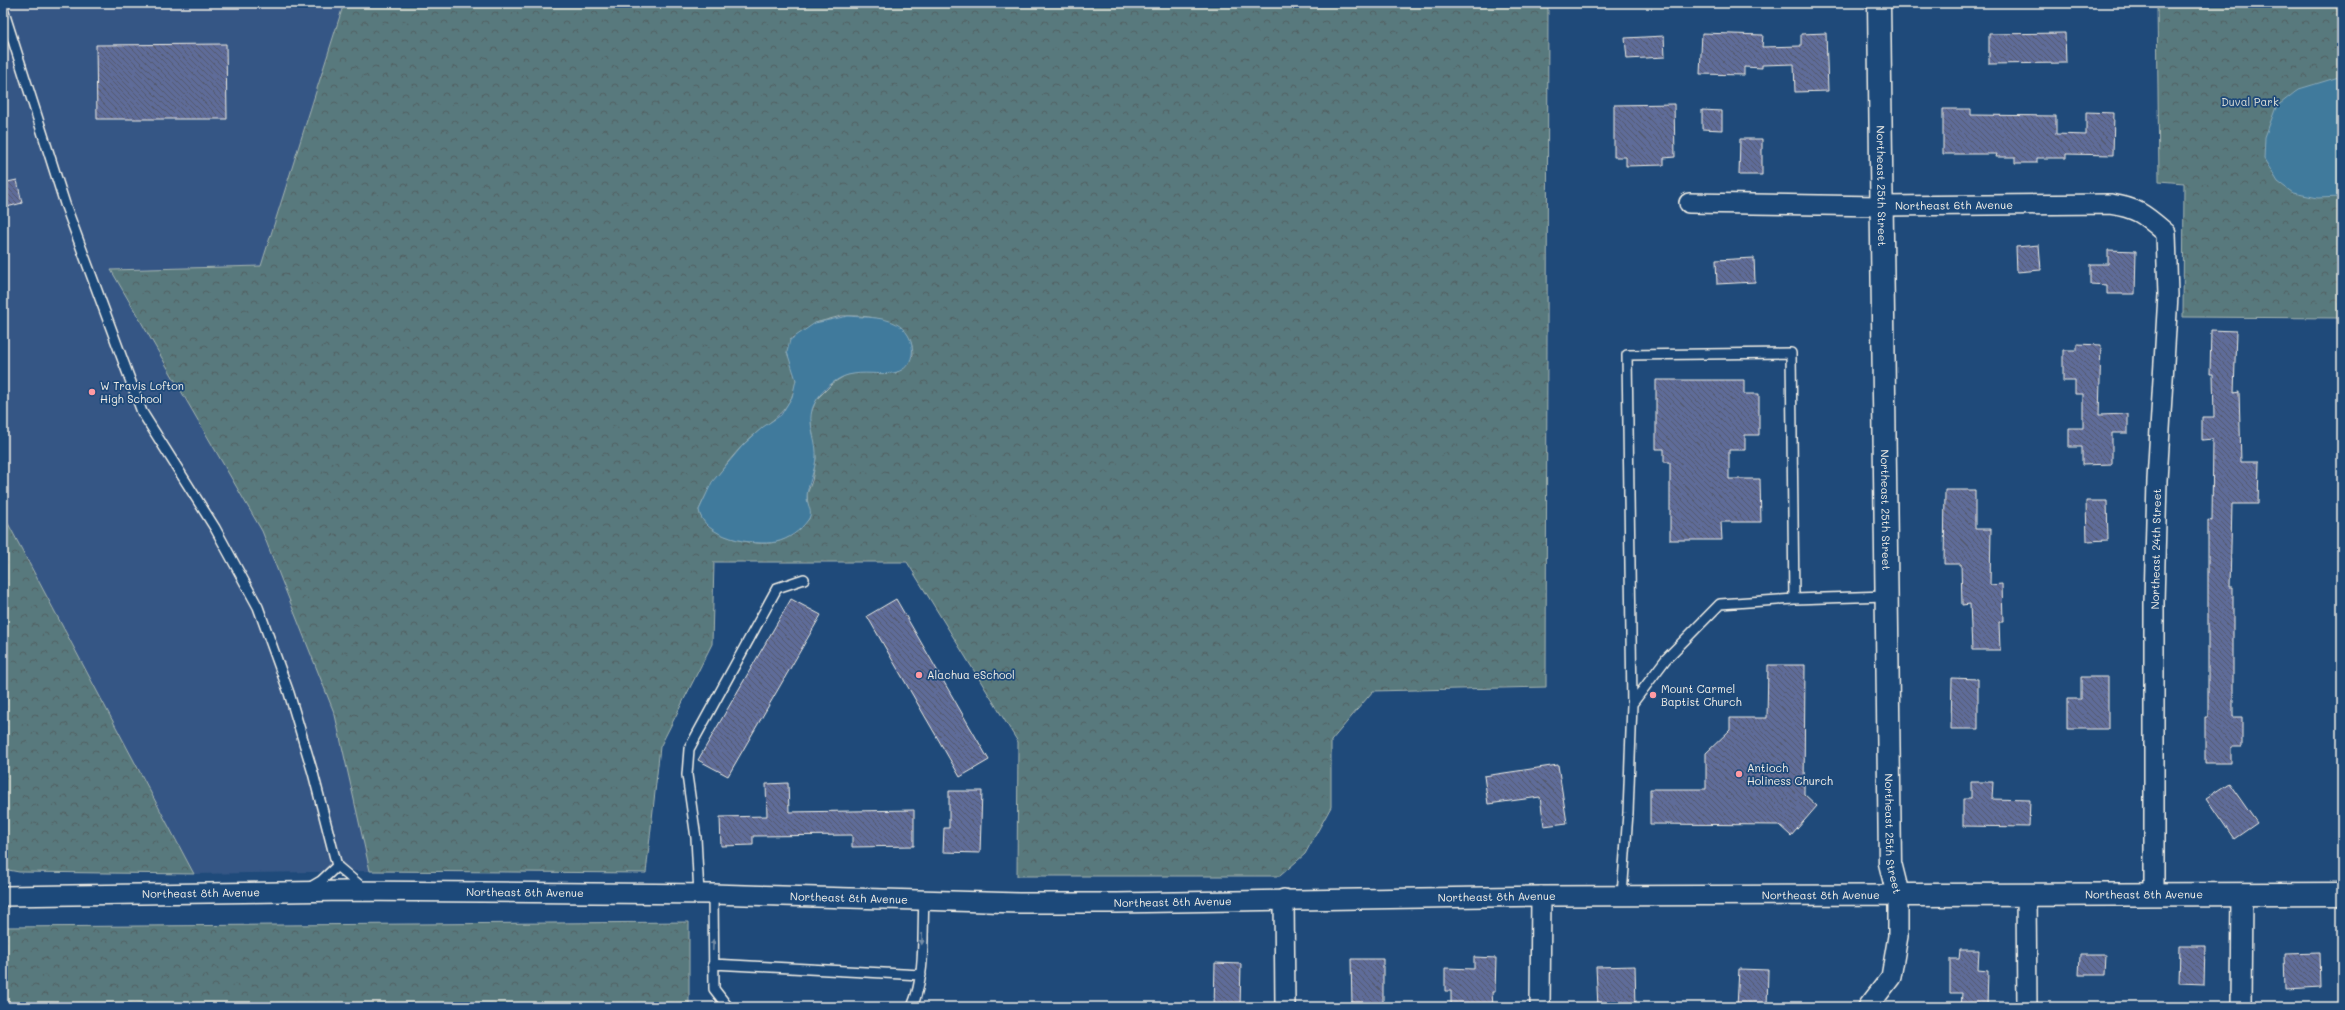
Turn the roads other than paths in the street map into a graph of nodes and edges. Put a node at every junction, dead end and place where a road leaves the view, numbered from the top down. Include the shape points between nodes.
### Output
1 (1879, 3) edge
2 (3, 8) edge
3 (1689, 203) dead end
4 (1881, 206) junction
5 (2145, 215) joint
6 (804, 579) dead end
7 (1886, 596) junction
8 (1794, 599) junction
9 (1632, 704) junction
10 (337, 866) junction
11 (302, 892) junction
12 (368, 892) junction
13 (2154, 893) junction
14 (706, 894) junction
15 (2026, 894) junction
16 (2242, 894) junction
17 (2342, 894) edge
18 (1622, 895) junction
19 (1898, 895) junction
20 (3, 896) edge
21 (1541, 896) junction
22 (1284, 899) junction
23 (924, 900) junction
24 (712, 964) junction
25 (921, 975) junction
26 (914, 1006) edge
27 (728, 1007) edge
28 (1285, 1007) edge
29 (1540, 1007) edge
30 (1868, 1007) edge
31 (2027, 1007) edge
32 (2242, 1007) edge

1 - 4 street, Northeast 25th Street
2 - 10 lane via 65,204 142,412 215,528 258,607 291,700
3 - 4 street, Northeast 6th Avenue
4 - 5 street, Northeast 6th Avenue via 2110,204 2129,207
4 - 7 street, Northeast 25th Street
5 - 13 street, Northeast 24th Street via 2166,233 2168,295 2157,480 2154,603
6 - 14 lane via 777,588 689,749 686,775
7 - 8 lane
7 - 19 street, Northeast 25th Street via 1890,863
8 - 9 lane via 1720,604 1666,660
8 - 9 lane via 1791,353 1628,355
9 - 18 lane
10 - 11 lane via 321,881
10 - 12 lane
11 - 12 street, Northeast 8th Avenue
11 - 20 street, Northeast 8th Avenue
12 - 14 street, Northeast 8th Avenue
13 - 15 street, Northeast 8th Avenue
13 - 16 street, Northeast 8th Avenue
14 - 23 street, Northeast 8th Avenue
24 -> 14 lane
15 - 19 street, Northeast 8th Avenue
15 - 31 street
16 - 17 street, Northeast 8th Avenue
16 - 32 street
18 - 19 street, Northeast 8th Avenue
18 - 21 street, Northeast 8th Avenue
19 - 30 street, Northeast 25th Street via 1898,936 1890,977
21 - 22 street, Northeast 8th Avenue
21 - 29 street
22 - 23 street, Northeast 8th Avenue via 1117,903
22 - 28 street
23 -> 25 lane
24 - 25 lane
24 - 27 lane via 714,989
25 - 26 lane

